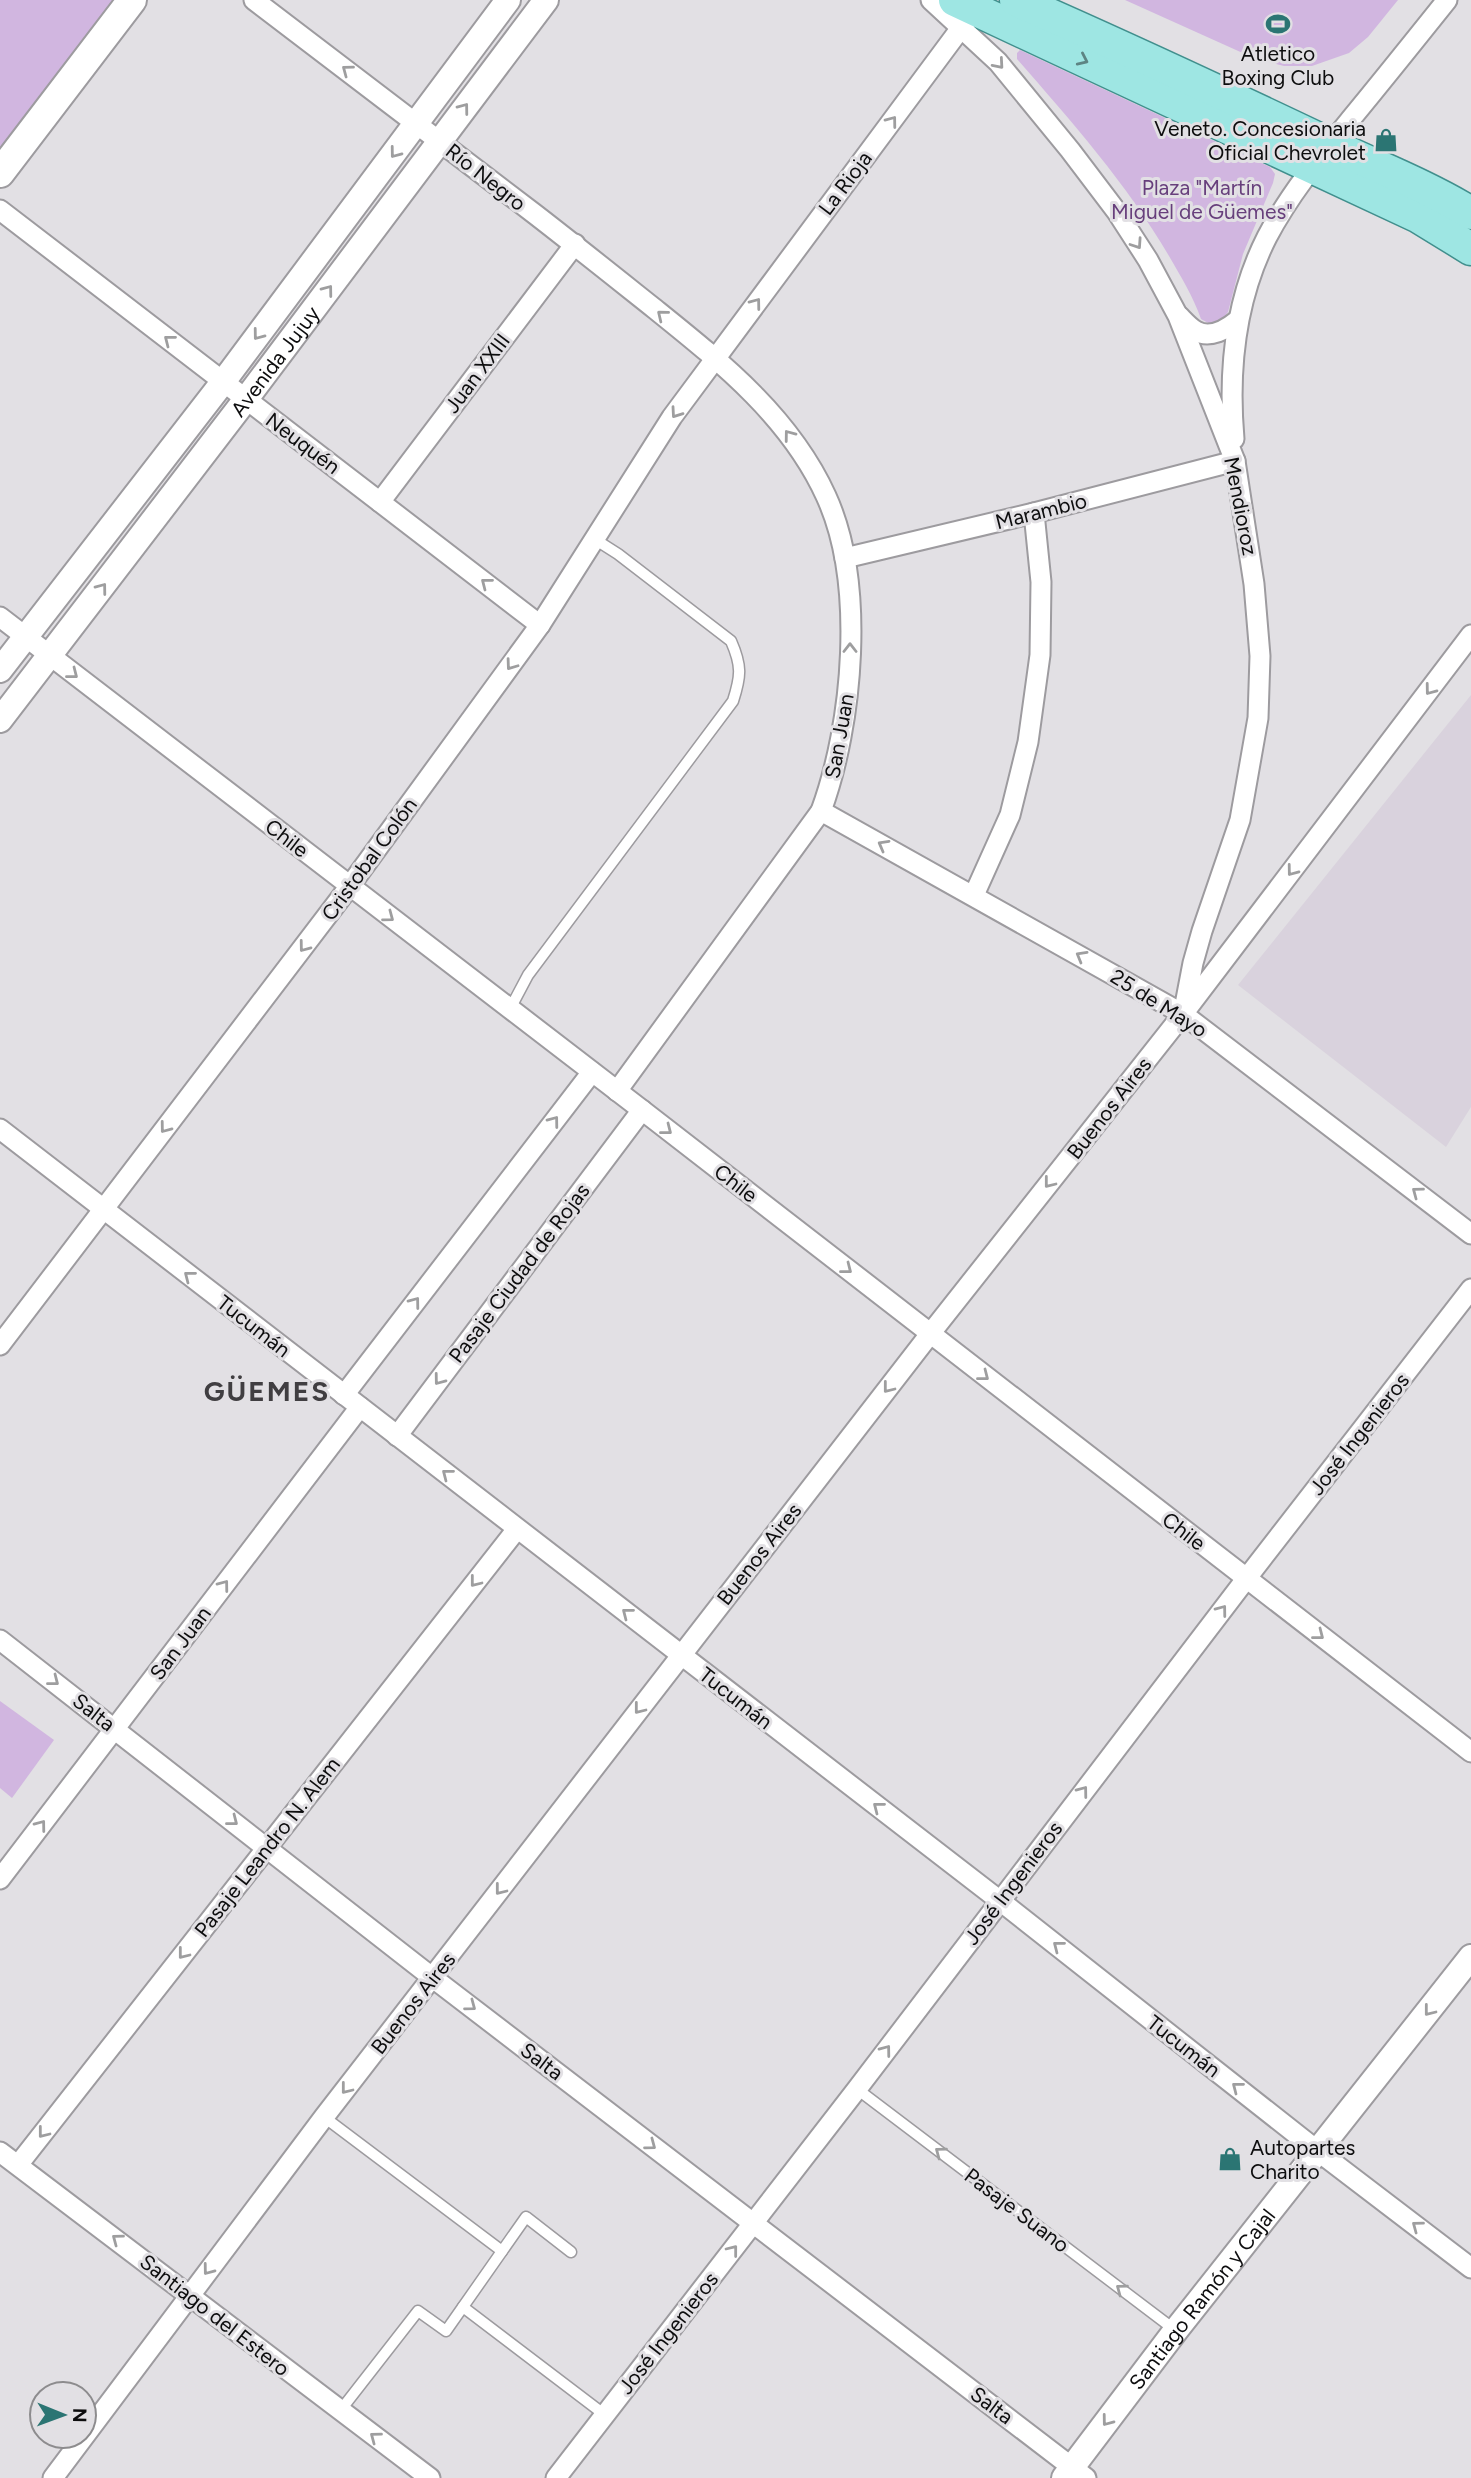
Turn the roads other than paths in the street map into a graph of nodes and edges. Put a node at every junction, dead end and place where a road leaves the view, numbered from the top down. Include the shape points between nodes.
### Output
1 (132, 0) edge
2 (254, 0) edge
3 (508, 0) edge
4 (546, 0) edge
5 (931, 0) edge
6 (1016, 0) edge
7 (1447, 0) edge
8 (964, 12) edge
9 (418, 123) junction
10 (440, 141) junction
11 (1322, 156) junction
12 (0, 173) edge
13 (0, 210) edge
14 (1471, 213) edge
15 (575, 244) junction
16 (1471, 249) edge
17 (1178, 316) junction
18 (1238, 320) junction
19 (715, 358) junction
20 (223, 382) junction
21 (246, 399) junction
22 (1235, 461) junction
23 (380, 502) junction
24 (1034, 513) junction
25 (596, 540) junction
26 (845, 558) junction
27 (0, 617) edge
28 (540, 625) junction
29 (1471, 635) edge
30 (25, 636) junction
31 (50, 656) junction
32 (0, 670) edge
33 (0, 720) edge
34 (821, 811) junction
35 (349, 887) junction
36 (974, 895) junction
37 (510, 1009) junction
38 (1183, 1014) junction
39 (592, 1072) junction
40 (617, 1091) junction
41 (642, 1110) junction
42 (0, 1129) edge
43 (103, 1210) junction
44 (1471, 1234) edge
45 (1471, 1289) edge
46 (930, 1334) junction
47 (0, 1345) edge
48 (344, 1395) junction
49 (360, 1407) junction
50 (397, 1436) junction
51 (517, 1529) junction
52 (1246, 1578) junction
53 (0, 1640) edge
54 (681, 1655) junction
55 (115, 1728) junction
56 (1471, 1752) edge
57 (266, 1847) junction
58 (0, 1879) edge
59 (999, 1900) junction
60 (1471, 1957) edge
61 (433, 1978) junction
62 (857, 2089) junction
63 (324, 2118) junction
64 (0, 2152) edge
65 (1319, 2152) junction
66 (18, 2165) junction
67 (754, 2223) junction
68 (502, 2251) junction
69 (571, 2252) dead end
70 (1471, 2268) edge
71 (190, 2294) junction
72 (463, 2306) junction
73 (1176, 2330) junction
74 (340, 2411) junction
75 (605, 2415) junction
76 (1074, 2474) edge
77 (53, 2478) edge
78 (430, 2478) edge
79 (556, 2478) edge

1 - 12 main road
9 -> 2 street, Río Negro
3 - 9 street, Avenida Jujuy
10 -> 4 street, Avenida Jujuy
5 - 8 street, Mendioroz
6 - 11 main road via 1173,69
7 - 11 street
8 -> 11 main road
8 -> 17 street, Mendioroz via 1117,212
19 -> 8 street, La Rioja
9 - 10 street, Río Negro
9 -> 20 street, Avenida Jujuy
10 - 15 street, Río Negro
21 -> 10 street, Avenida Jujuy
11 - 14 main road via 1434,191
11 - 16 main road
11 - 18 street via 1266,239
20 -> 13 street, Neuquén
19 -> 15 street, Río Negro
15 - 23 street, Juan XXIII
17 - 18 street via 1205,334 1217,333
17 - 22 street, Mendioroz
18 - 22 street via 1230,397
19 -> 25 street, Cristobal Colón via 672,417
26 -> 19 street, San Juan via 828,498 805,456 771,411
20 - 21 street, Neuquén
20 - 30 street, Avenida Jujuy
21 - 23 street, Neuquén
31 -> 21 street, Avenida Jujuy
22 - 24 street, Marambio
22 - 38 street, Mendioroz via 1255,596 1260,656 1258,718 1240,820 1202,931
28 -> 23 street, Neuquén
24 - 26 street, Marambio
24 - 36 street via 1041,582 1040,655 1028,742 1010,816
25 - 28 street, Cristobal Colón
25 - 37 lane via 731,641 739,660 740,680 733,701 528,975
34 -> 26 street, San Juan via 834,778 848,686 850,610
27 - 30 street, Chile
28 -> 35 street, Cristobal Colón
29 -> 38 street, Buenos Aires
30 - 31 street, Chile
30 - 32 street, Avenida Jujuy
31 - 33 street, Avenida Jujuy
31 -> 35 street, Chile
36 -> 34 street, 25 de Mayo
34 - 40 street, San Juan
35 -> 37 street, Chile
35 -> 43 street, Cristobal Colón
38 -> 36 street, 25 de Mayo
37 - 39 street, Chile
44 -> 38 street, 25 de Mayo
38 -> 46 street, Buenos Aires
39 - 40 street, Chile
48 -> 39 street
40 - 41 street, Chile
41 -> 46 street, Chile
41 -> 50 street, Pasaje Ciudad de Rojas
42 - 43 street, Tucumán
43 - 47 street, Cristobal Colón
48 -> 43 street, Tucumán
45 - 52 street, José Ingenieros
46 -> 52 street, Chile
46 -> 54 street, Buenos Aires
48 - 49 street, Tucumán
49 - 50 street, Tucumán
55 -> 49 street, San Juan
51 -> 50 street, Tucumán
54 -> 51 street, Tucumán
51 -> 57 street, Pasaje Leandro N. Alem
52 -> 56 street, Chile
59 -> 52 street, José Ingenieros
53 -> 55 street, Salta
59 -> 54 street, Tucumán
54 -> 61 street, Buenos Aires
55 -> 57 street, Salta
58 -> 55 street, San Juan
57 - 61 street, Salta
57 -> 66 street, Pasaje Leandro N. Alem
62 -> 59 street, José Ingenieros
65 -> 59 street, Tucumán
60 -> 65 street, Santiago Ramón y Cajal
61 -> 63 street, Buenos Aires
61 -> 67 street, Salta
62 - 67 street, José Ingenieros
73 -> 62 lane, Pasaje Suano
63 - 68 lane
63 -> 71 street, Buenos Aires
64 - 66 street, Santiago del Estero
70 -> 65 street, Tucumán
65 - 73 street, Santiago Ramón y Cajal
71 -> 66 street, Santiago del Estero
75 -> 67 street, José Ingenieros
67 - 76 street, Salta
68 - 69 lane via 526,2217
68 - 72 lane
71 - 74 street, Santiago del Estero
71 - 77 street, Buenos Aires
72 - 74 lane via 446,2331 418,2311
72 - 75 lane
73 -> 76 street, Santiago Ramón y Cajal
78 -> 74 street, Santiago del Estero
75 - 79 street, José Ingenieros

